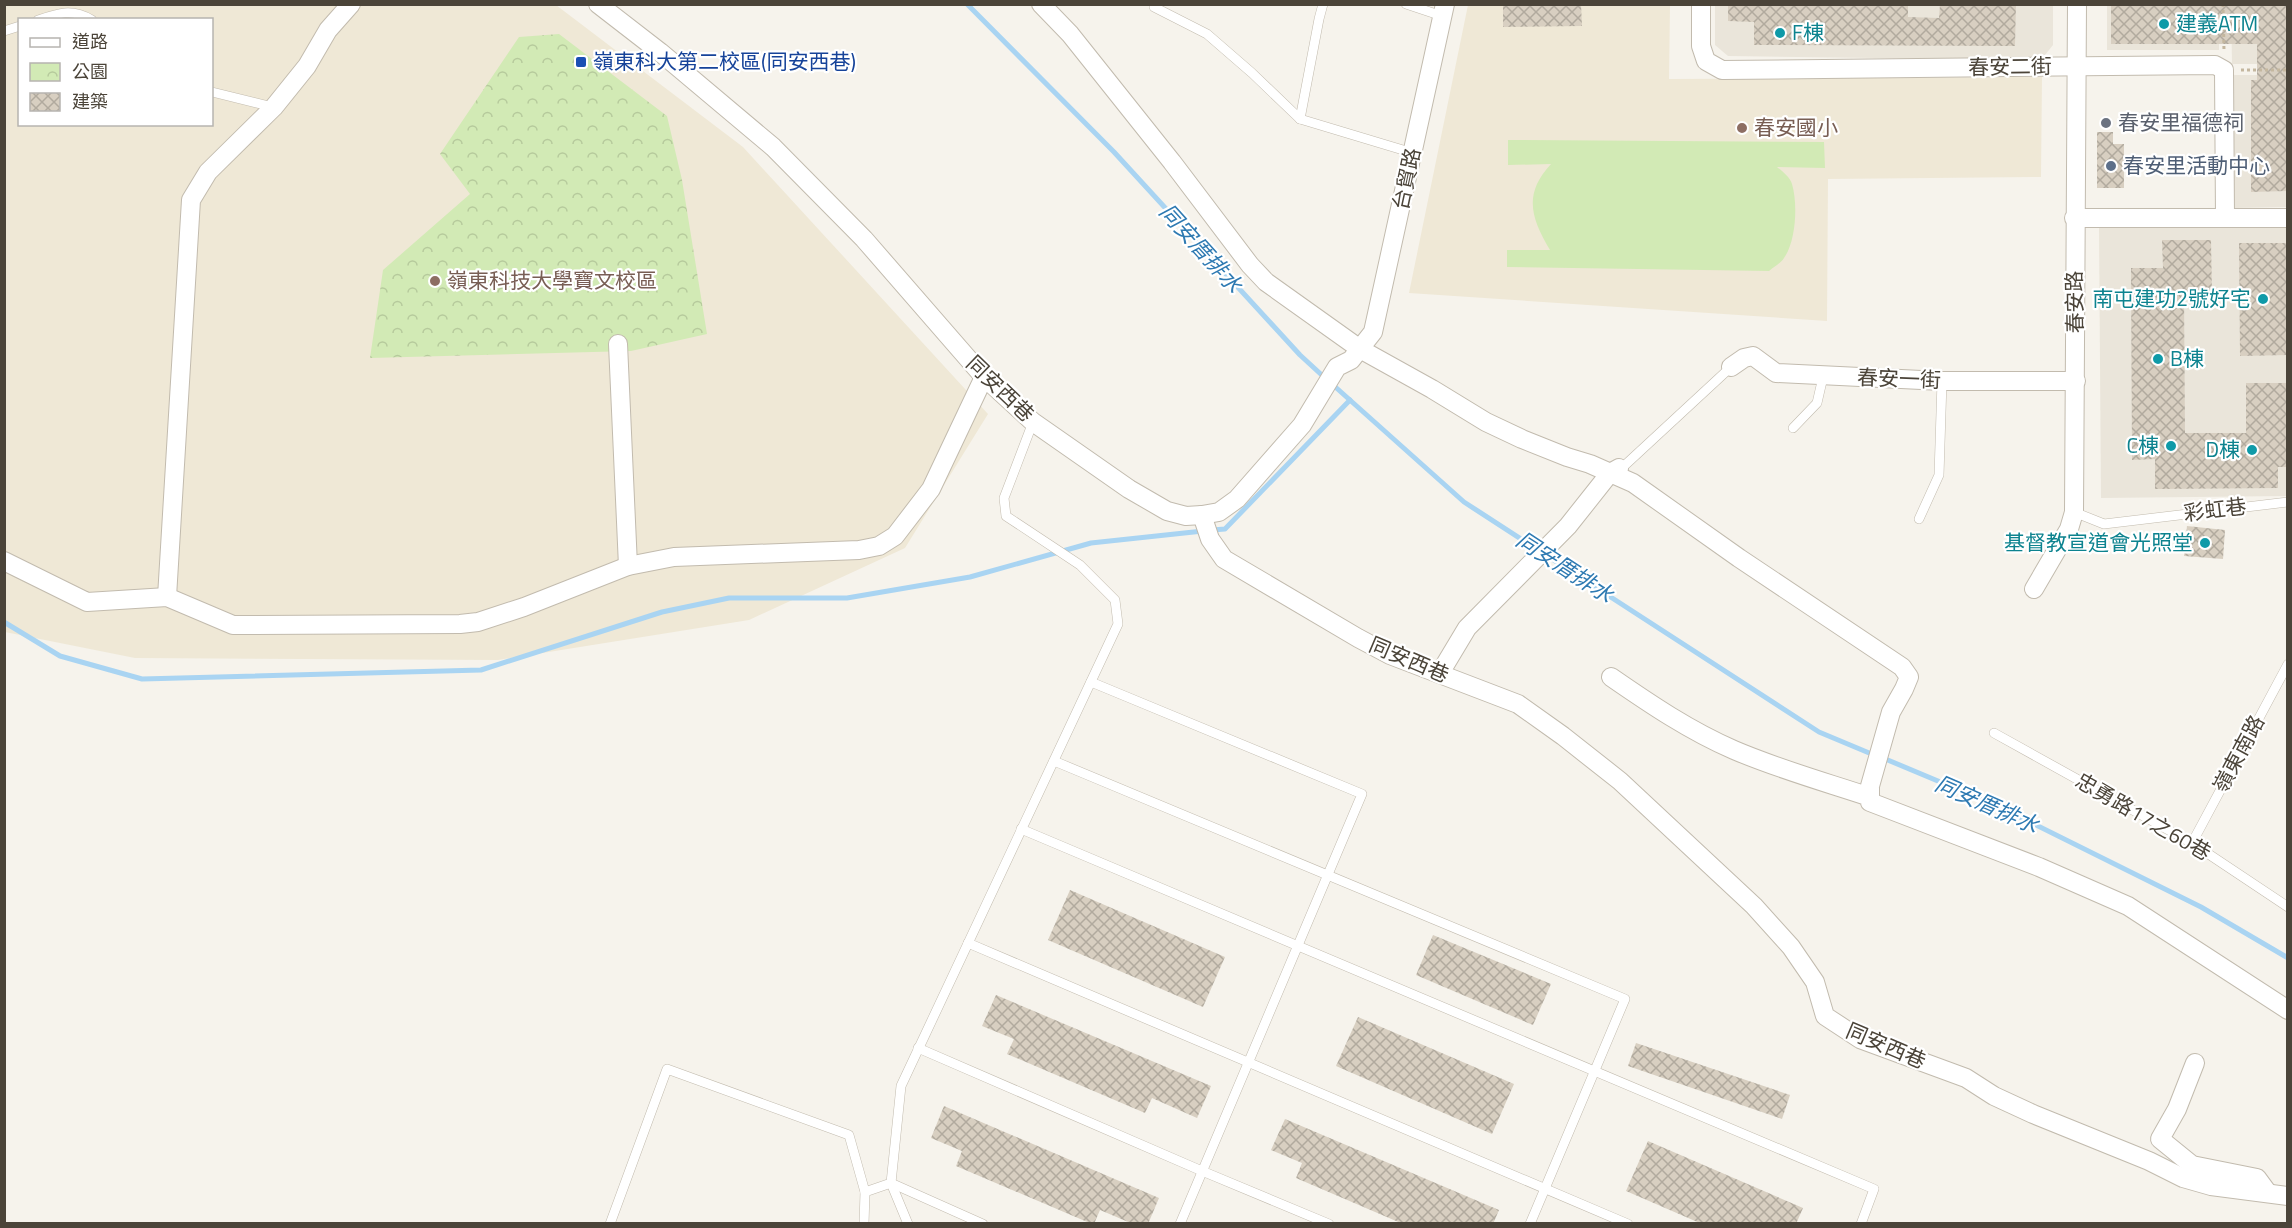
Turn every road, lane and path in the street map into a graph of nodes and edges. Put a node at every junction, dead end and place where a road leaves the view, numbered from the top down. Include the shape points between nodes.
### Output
1 (351, 4) edge
2 (598, 4) edge
3 (1041, 4) edge
4 (1323, 4) edge
5 (1406, 4) edge
6 (1701, 4) edge
7 (2077, 4) edge
8 (2223, 4) edge
9 (1154, 7) dead end
10 (1443, 10) edge
11 (44, 18) edge
12 (88, 18) edge
13 (2077, 66) junction
14 (2224, 70) junction
15 (2288, 70) edge
16 (213, 92) edge
17 (274, 107) junction
18 (1300, 119) junction
19 (1413, 153) junction
20 (2074, 218) junction
21 (2225, 218) junction
22 (2288, 218) edge
23 (618, 344) dead end
24 (1360, 349) junction
25 (1731, 367) joint
26 (984, 377) junction
27 (1823, 377) junction
28 (1942, 381) junction
29 (2076, 381) junction
30 (1033, 422) junction
31 (1793, 429) dead end
32 (1617, 469) junction
33 (2288, 502) edge
34 (2074, 512) junction
35 (1202, 515) junction
36 (1919, 519) dead end
37 (4, 561) edge
38 (628, 566) junction
39 (2034, 589) dead end
40 (167, 597) junction
41 (2288, 664) edge
42 (1440, 673) junction
43 (1611, 676) dead end
44 (1091, 682) junction
45 (1994, 733) dead end
46 (1054, 761) junction
47 (1870, 792) junction
48 (1021, 829) junction
49 (2192, 843) junction
50 (1328, 875) junction
51 (2288, 907) edge
52 (968, 943) junction
53 (1298, 946) junction
54 (2288, 1010) edge
55 (918, 1048) junction
56 (1248, 1062) junction
57 (2195, 1063) dead end
58 (1594, 1071) junction
59 (1202, 1171) junction
60 (891, 1183) junction
61 (1545, 1188) junction
62 (866, 1192) junction
63 (2268, 1193) junction
64 (2288, 1196) edge
65 (610, 1224) edge
66 (864, 1224) edge
67 (908, 1224) edge
68 (983, 1224) edge
69 (1180, 1224) edge
70 (1329, 1224) edge
71 (1530, 1224) edge
72 (1628, 1224) edge
73 (1861, 1224) edge

1 - 17 street
2 - 26 street, 同安西巷 via 773,147 864,239
3 - 24 street via 1070,34 1250,265 1266,282
4 - 18 lane
5 - 10 lane
6 - 13 street, 春安二街 via 1701,46 1706,61 1722,70
7 - 13 street, 春安路
8 - 14 path
9 - 18 lane via 1207,33
10 - 19 street, 台貿路
11 - 12 lane via 66,11
13 - 14 street, 春安二街 via 2215,65
13 - 20 street, 春安路
14 - 15 path
14 - 21 street
16 - 17 lane
17 - 40 street via 208,172 191,200
18 - 19 lane
19 - 24 street, 台貿路 via 1373,332
20 - 21 street
20 - 29 street, 春安路
21 - 22 street
23 - 38 street
24 - 32 street via 1486,422 1531,442
24 - 35 street via 1351,360 1337,367 1302,425 1237,499 1219,512
25 - 27 street, 春安一街 via 1753,356 1776,373
25 - 32 lane
26 - 30 street, 同安西巷
26 - 38 street via 931,489 895,536 879,546 674,557
27 - 28 street, 春安一街
27 - 31 lane via 1817,404
28 - 29 street, 春安一街
28 - 36 lane via 1939,475
29 - 34 street, 春安路
30 - 35 street, 同安西巷 via 1167,511
30 - 44 lane via 1004,498 1006,516 1080,565 1115,600 1118,624
32 - 42 street via 1568,526 1467,628
32 - 47 street via 1739,558 1902,667 1909,677 1891,712
33 - 34 lane, 彩虹巷 via 2104,524
34 - 39 street, 春安路 via 2069,529
35 - 42 street, 同安西巷 via 1210,539 1224,559 1390,655
37 - 40 street via 87,602
38 - 40 street via 515,610 460,624 233,625
41 - 49 lane, 嶺東南路
42 - 63 street, 同安西巷 via 1518,704 1628,788 1754,906 1791,947 1815,982 1825,1016 1860,1040 1966,1078 1994,1096 2184,1178 2211,1186
43 - 47 street via 1665,714 1733,750 1792,772
44 - 46 lane
44 - 50 lane via 1362,794
45 - 49 lane, 忠勇路17之60巷
46 - 48 lane
46 - 50 lane
47 - 54 street via 1870,802 2128,906
48 - 52 lane
48 - 53 lane
49 - 51 lane, 忠勇路17之60巷
50 - 53 lane
50 - 58 lane via 1625,999
52 - 55 lane
52 - 56 lane
53 - 56 lane
53 - 58 lane
55 - 59 lane
55 - 60 lane via 901,1086
56 - 59 lane
56 - 61 lane
57 - 63 street via 2160,1139 2192,1165 2257,1178
58 - 61 lane
58 - 73 lane via 1874,1189
59 - 69 lane
59 - 70 lane
60 - 62 lane
60 - 67 lane
60 - 68 lane
61 - 71 lane
61 - 72 lane
62 - 65 lane via 849,1135 667,1069
62 - 66 lane
63 - 64 street, 同安西巷

